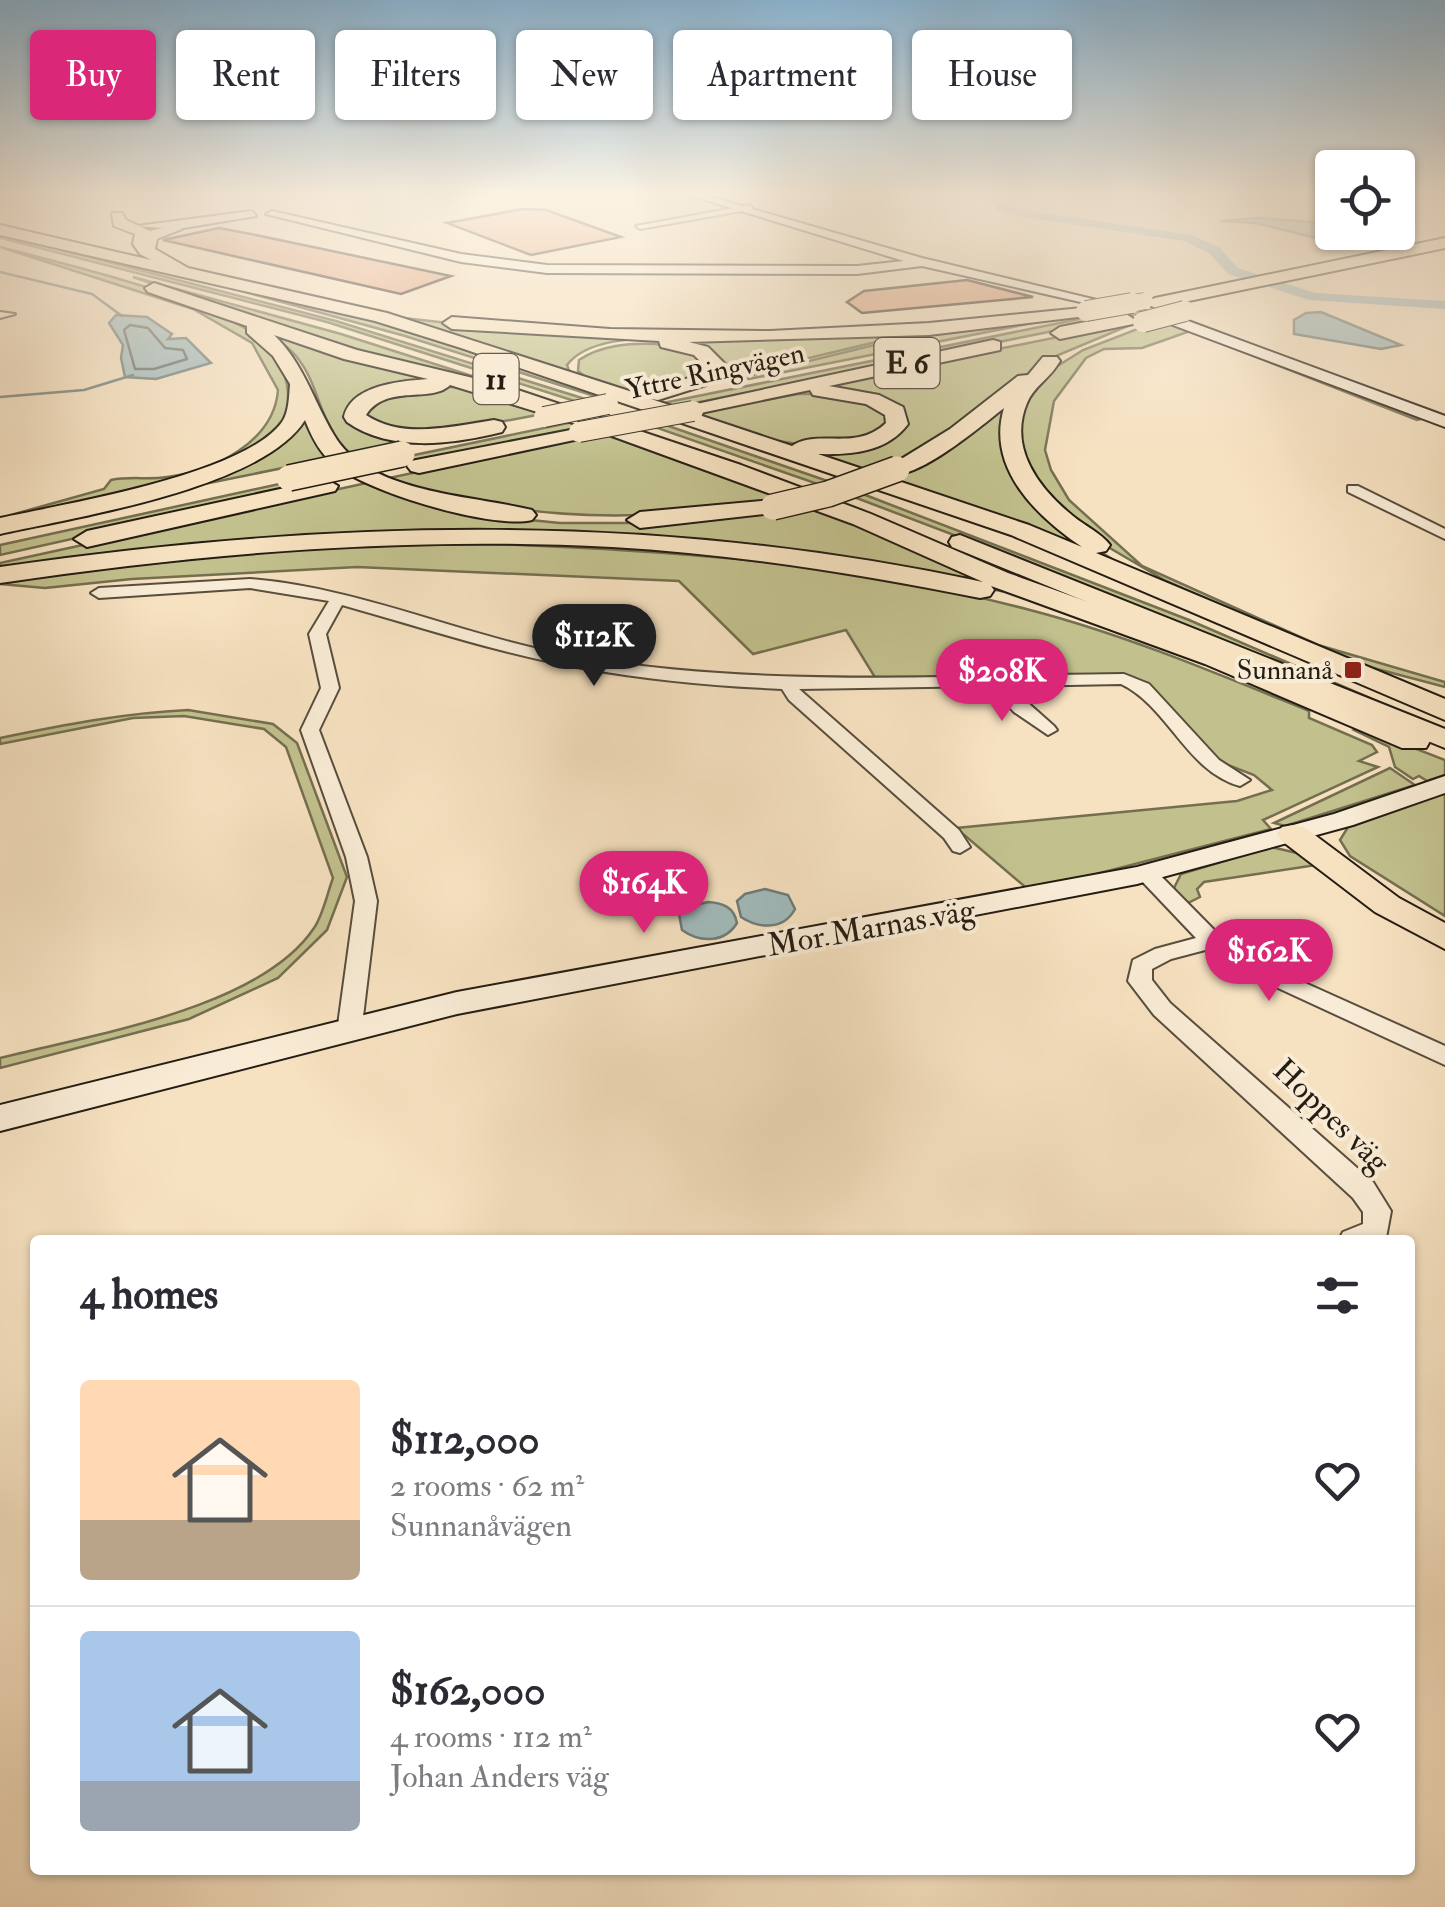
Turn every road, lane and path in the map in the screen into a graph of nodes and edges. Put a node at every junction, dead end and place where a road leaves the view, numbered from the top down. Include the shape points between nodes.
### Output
1 (139, 284) edge
2 (170, 284) edge
3 (199, 284) edge
4 (233, 284) edge
5 (235, 284) edge
6 (1021, 284) edge
7 (1256, 284) edge
8 (1308, 284) edge
9 (1229, 291) junction
10 (1098, 302) edge
11 (1093, 312) junction
12 (224, 313) junction
13 (1180, 314) junction
14 (1134, 321) junction
15 (978, 325) junction
16 (812, 357) dead end
17 (1050, 361) junction
18 (739, 377) dead end
19 (300, 384) junction
20 (650, 398) junction
21 (542, 413) junction
22 (692, 413) junction
23 (1445, 422) edge
24 (494, 426) junction
25 (403, 456) junction
26 (285, 474) junction
27 (1354, 488) dead end
28 (0, 527) edge
29 (1445, 535) edge
30 (967, 537) junction
31 (0, 542) edge
32 (0, 558) edge
33 (0, 575) edge
34 (99, 593) dead end
35 (339, 600) junction
36 (1301, 648) junction
37 (1216, 658) junction
38 (996, 682) junction
39 (788, 684) junction
40 (1436, 726) edge
41 (1048, 730) dead end
42 (1445, 754) edge
43 (1240, 780) dead end
44 (1445, 784) edge
45 (1301, 832) junction
46 (960, 847) dead end
47 (1146, 873) junction
48 (1445, 923) edge
49 (1445, 938) edge
50 (1212, 940) junction
51 (350, 1025) junction
52 (1445, 1056) edge
53 (0, 1118) edge
54 (1364, 1235) edge

1 - 12 highway
2 - 30 highway, 11 via 413,352
3 - 30 highway, 11 via 394,336 683,427
4 - 20 highway via 412,326
5 - 15 highway via 384,314 541,329 764,336
6 - 10 street
7 - 9 highway, Yttre Ringvägen / E 6
8 - 9 highway, Yttre Ringvägen / E 6 via 1253,295
9 - 11 highway, Yttre Ringvägen / E 6, bridge
9 - 13 highway
11 - 15 highway
11 - 20 highway, Yttre Ringvägen / E 6
12 - 19 highway via 277,346
12 - 21 highway
13 - 14 highway, bridge
13 - 23 street
14 - 17 highway
14 - 22 highway, Yttre Ringvägen / E 6
15 - 16 highway
17 - 19 highway, bridge via 958,434 897,469 773,507 684,518 541,517 446,502 379,481 324,440
17 - 36 highway via 1022,392 1010,420 1014,458 1036,495 1117,558
18 - 20 highway
19 - 28 highway via 292,425 258,452 177,481
20 - 20 highway via 708,376 714,360 692,348 615,344 581,355 572,370
20 - 21 highway, Yttre Ringvägen / E 6, bridge
20 - 22 highway
21 - 24 highway
21 - 24 highway via 462,385 426,385 384,393 356,410 355,418 400,434
21 - 25 highway, Yttre Ringvägen / E 6
21 - 37 highway via 763,481 998,579
22 - 22 highway via 822,391 872,399 898,418 883,437 822,448 768,442
22 - 25 highway, Yttre Ringvägen / E 6, bridge
22 - 36 highway via 1020,530
24 - 25 highway
25 - 26 highway, Yttre Ringvägen / E 6, bridge
25 - 32 highway, Yttre Ringvägen / E 6 via 326,486
26 - 28 highway
26 - 31 highway, Yttre Ringvägen / E 6
27 - 29 street
30 - 40 main road, 11
33 - 37 highway via 211,547 342,538 634,540 801,558 955,585
34 - 35 street via 256,582
35 - 39 street via 581,663
35 - 51 street via 317,627 330,688 310,730 366,904
36 - 40 highway
37 - 40 highway
38 - 39 street
38 - 41 street
38 - 43 street via 1132,682 1212,764
39 - 46 street
40 - 42 main road
44 - 45 street, Mor Marnas väg
45 - 47 street, Mor Marnas väg
45 - 48 main road
45 - 49 main road via 1374,896
47 - 50 street
47 - 51 street, Mor Marnas väg via 952,916 610,972
50 - 52 street via 1286,983
50 - 54 street, Hoppes väg via 1140,966 1140,981 1162,1009 1362,1190 1377,1211 1376,1230
51 - 53 street, Mor Marnas väg

